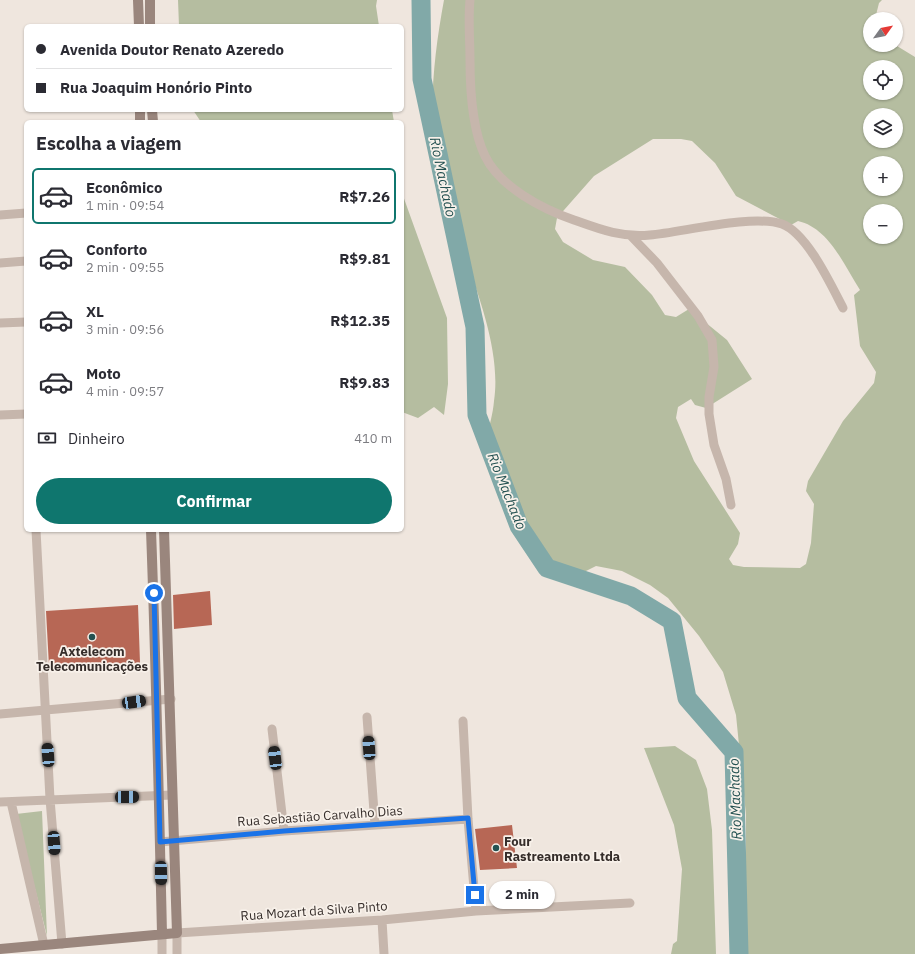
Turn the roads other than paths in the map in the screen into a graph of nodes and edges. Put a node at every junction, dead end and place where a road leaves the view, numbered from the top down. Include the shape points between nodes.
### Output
1 (138, 0) edge
2 (150, 0) edge
3 (470, 0) edge
4 (139, 23) edge
5 (150, 23) edge
6 (24, 213) edge
7 (0, 215) edge
8 (631, 236) junction
9 (24, 261) edge
10 (0, 263) edge
11 (843, 308) dead end
12 (24, 322) edge
13 (0, 323) edge
14 (0, 414) edge
15 (24, 414) edge
16 (731, 505) dead end
17 (36, 532) edge
18 (151, 532) edge
19 (164, 532) edge
20 (152, 555) junction
21 (164, 555) junction
22 (154, 593) junction
23 (165, 593) junction
24 (168, 650) junction
25 (154, 651) junction
26 (158, 699) junction
27 (171, 699) junction
28 (45, 711) junction
29 (0, 714) edge
30 (367, 717) dead end
31 (463, 721) dead end
32 (272, 729) dead end
33 (171, 732) junction
34 (158, 734) junction
35 (172, 763) junction
36 (158, 764) junction
37 (172, 795) junction
38 (158, 796) junction
39 (50, 799) junction
40 (0, 802) edge
41 (11, 802) junction
42 (468, 818) junction
43 (375, 825) junction
44 (284, 831) junction
45 (173, 841) junction
46 (160, 842) junction
47 (630, 903) dead end
48 (476, 910) junction
49 (382, 920) junction
50 (177, 933) junction
51 (162, 934) junction
52 (62, 944) junction
53 (44, 945) junction
54 (0, 949) edge
55 (162, 954) edge
56 (177, 954) edge
57 (384, 954) edge

1 - 4 street
2 - 5 street
3 - 8 street via 470,82 476,123 485,156 503,180 521,194 566,217 610,232
4 - 5 street
6 - 7 street
8 - 11 street via 740,223 782,224 798,236 816,258
8 - 16 street via 657,263 698,316 712,340 714,367 709,414 714,445 726,479
9 - 10 street
12 - 13 street
14 - 15 street
17 - 28 street
18 - 20 street
19 - 21 street
20 - 21 street
20 - 22 street
21 - 23 street
22 - 23 street
22 - 25 street
23 - 24 street
24 - 25 street
24 - 27 street
25 - 26 street
26 - 27 street
26 - 28 street
26 - 34 street
27 - 33 street
28 - 29 street
28 - 39 street
30 - 43 street
31 - 42 street
32 - 44 street
33 - 34 street
33 - 35 street
34 - 36 street
35 - 36 street
35 - 37 street
36 - 38 street
37 - 38 street
37 - 45 street
38 - 39 street
38 - 46 street
39 - 41 street
39 - 52 street
40 - 41 street
41 - 53 street
42 - 43 street, Rua Sebastião Carvalho Dias
42 - 48 street
43 - 44 street, Rua Sebastião Carvalho Dias
44 - 45 street, Rua Sebastião Carvalho Dias
45 - 46 street, Rua Sebastião Carvalho Dias
45 - 50 street
46 - 51 street
47 - 48 street, Rua Mozart da Silva Pinto
48 - 49 street, Rua Mozart da Silva Pinto
49 - 50 street, Rua Mozart da Silva Pinto
49 - 57 street
50 - 51 street, Rua Mozart da Silva Pinto
50 - 56 street
51 - 52 street, Rua Mozart da Silva Pinto
51 - 55 street
52 - 53 street, Rua Mozart da Silva Pinto
53 - 54 street, Rua Mozart da Silva Pinto

